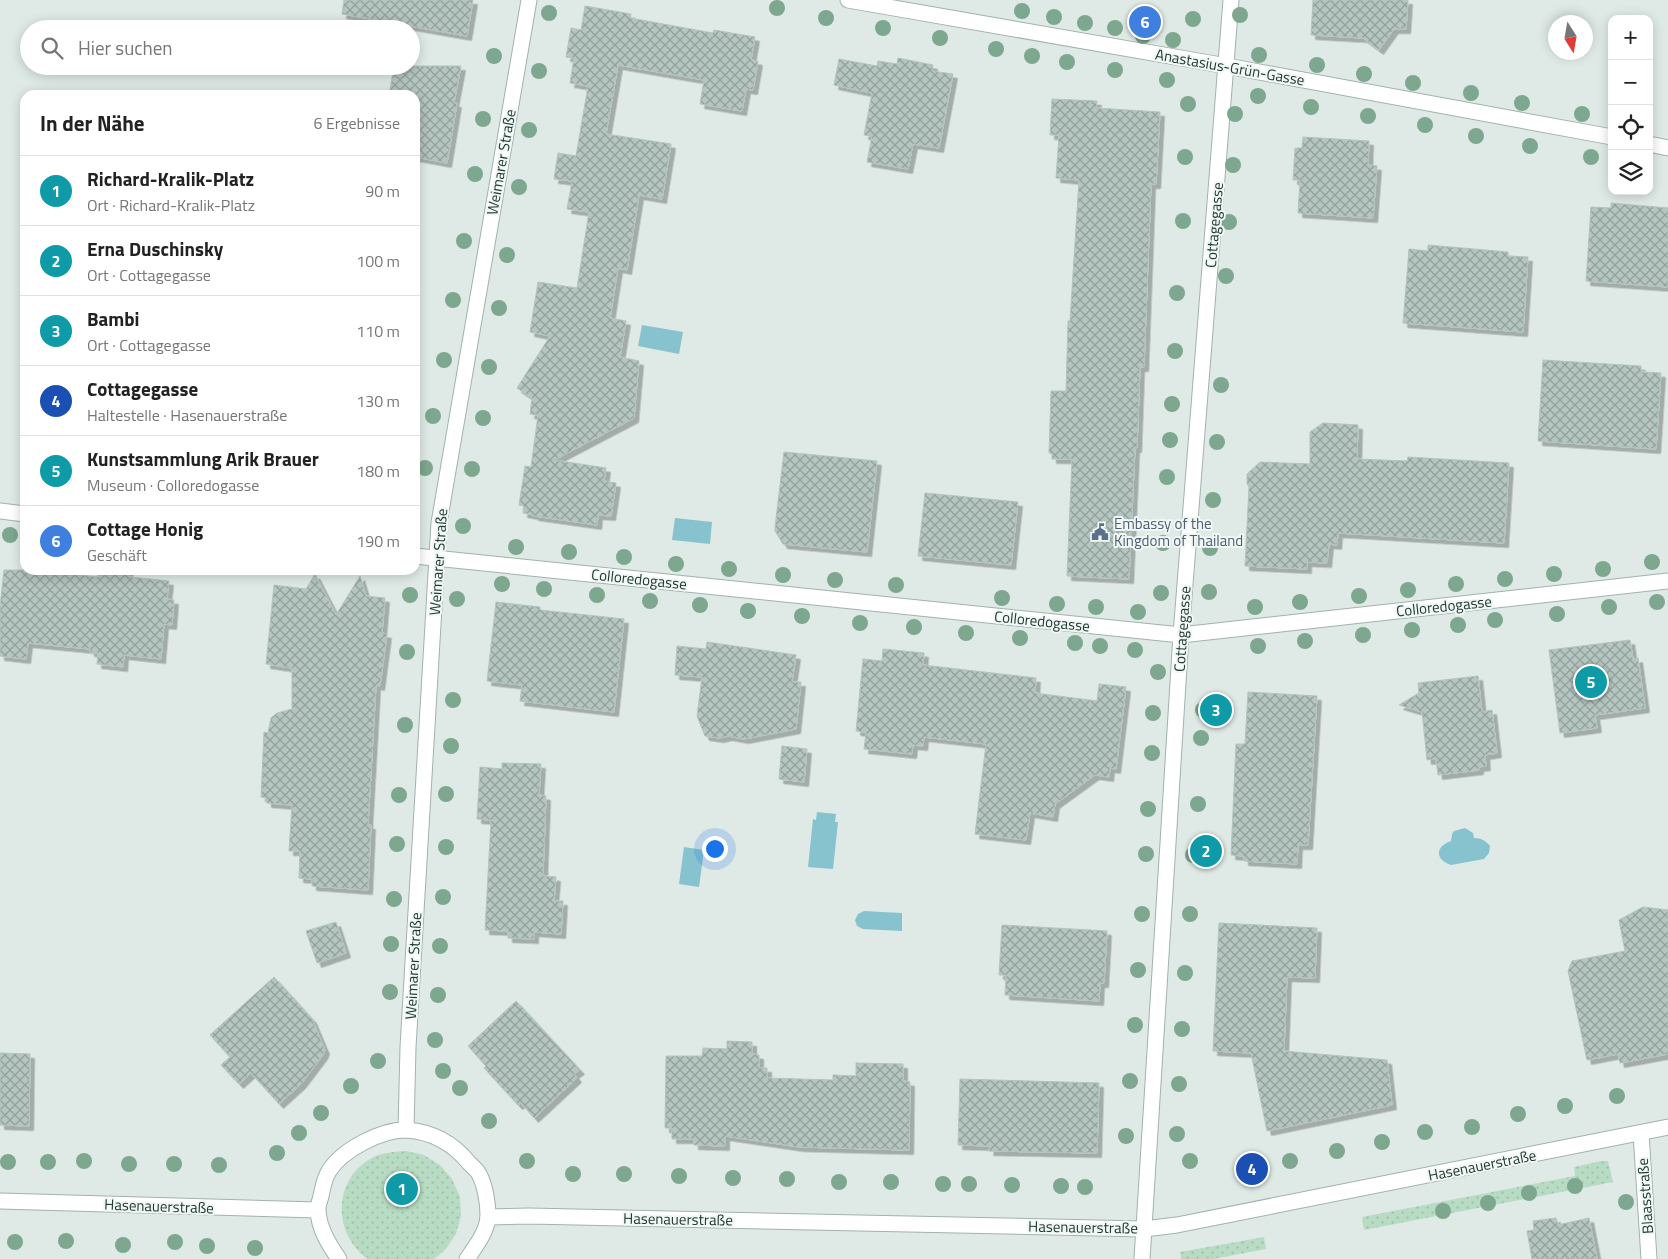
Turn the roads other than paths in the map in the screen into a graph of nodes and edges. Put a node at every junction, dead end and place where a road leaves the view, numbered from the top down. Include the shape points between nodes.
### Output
1 (529, 0) edge
2 (848, 0) edge
3 (1231, 0) edge
4 (1227, 66) junction
5 (1608, 137) edge
6 (1653, 145) edge
7 (1668, 148) edge
8 (0, 511) edge
9 (20, 513) edge
10 (420, 556) edge
11 (437, 558) junction
12 (1668, 581) edge
13 (1181, 635) junction
14 (1668, 1127) edge
15 (406, 1130) junction
16 (1641, 1133) junction
17 (0, 1201) edge
18 (318, 1210) junction
19 (488, 1216) junction
20 (1144, 1229) junction
21 (339, 1259) edge
22 (467, 1259) edge
23 (1142, 1259) edge
24 (1650, 1259) edge

1 - 11 street, Weimarer Straße via 439,523
2 - 4 street, Anastasius-Grün-Gasse
3 - 4 street, Cottagegasse
4 - 5 street, Anastasius-Grün-Gasse
4 - 13 street, Cottagegasse
6 - 7 street
8 - 9 street
10 - 11 street, Colloredogasse
11 - 13 street, Colloredogasse
11 - 15 street, Weimarer Straße
12 - 13 street, Colloredogasse
13 - 20 street, Cottagegasse
14 - 16 street, Hasenauerstraße
15 - 18 street via 366,1141 340,1158 324,1182
15 - 19 street via 445,1140 464,1156 479,1174
16 - 20 street, Hasenauerstraße
16 - 24 street, Blaasstraße
17 - 18 street, Hasenauerstraße
18 - 21 street via 326,1240
19 - 20 street, Hasenauerstraße
19 - 22 street via 480,1239
20 - 23 street, Cottagegasse

